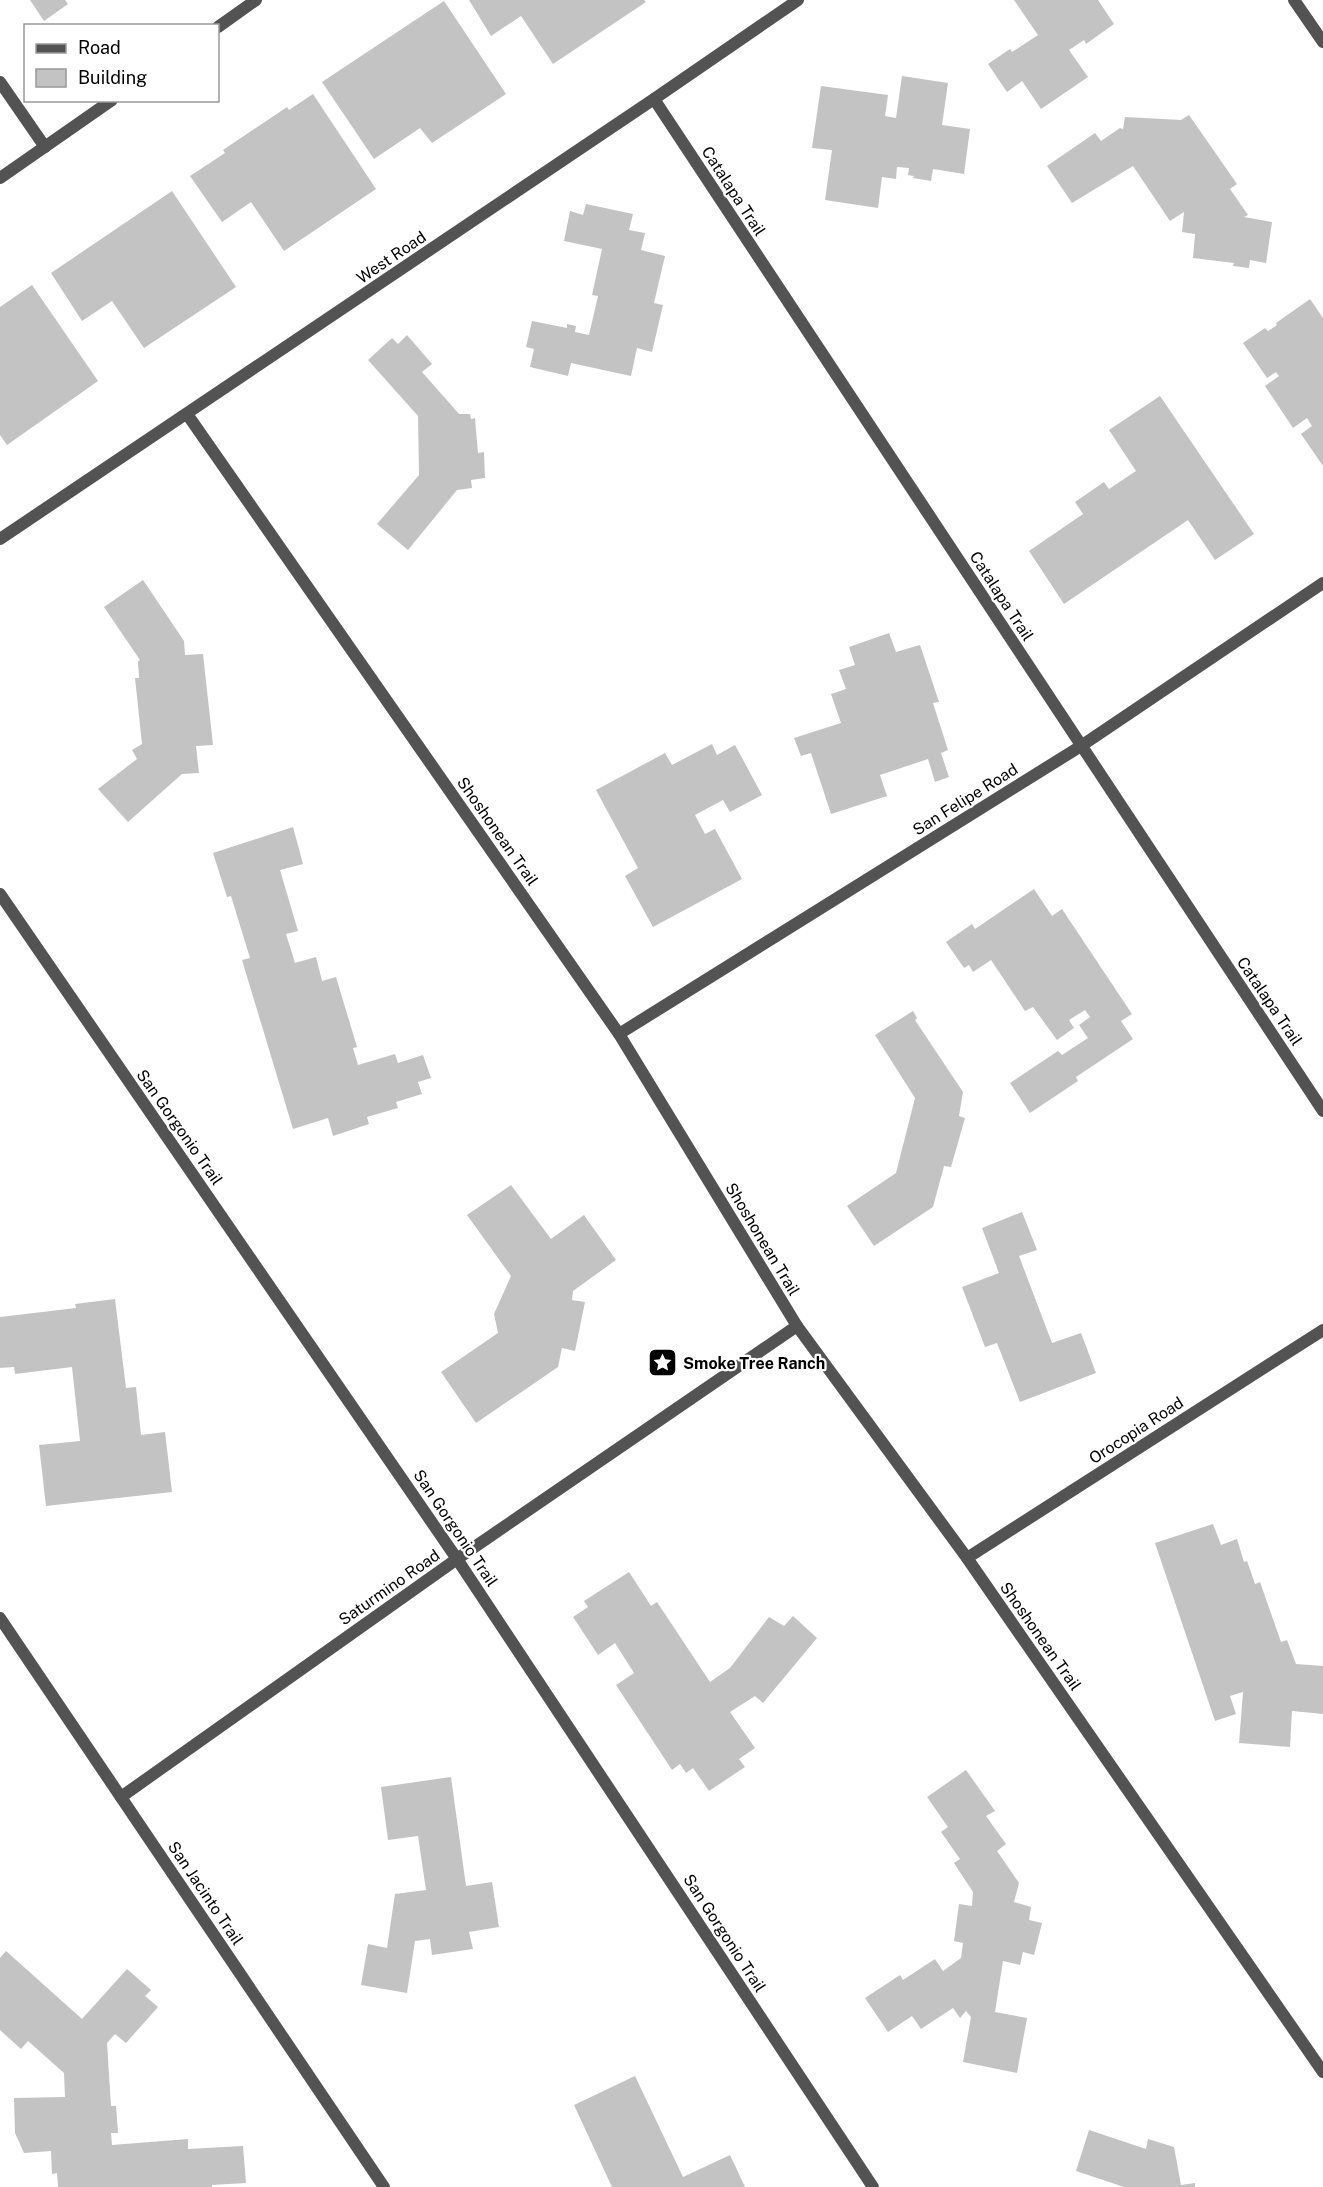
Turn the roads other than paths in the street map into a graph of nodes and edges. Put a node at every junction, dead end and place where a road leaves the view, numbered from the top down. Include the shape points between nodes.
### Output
1 (256, 0) edge
2 (798, 0) edge
3 (1294, 0) edge
4 (219, 26) edge
5 (1323, 42) edge
6 (0, 82) edge
7 (654, 99) junction
8 (109, 102) edge
9 (45, 147) junction
10 (0, 178) edge
11 (187, 414) junction
12 (0, 538) edge
13 (1323, 583) edge
14 (1081, 747) junction
15 (0, 894) edge
16 (619, 1034) junction
17 (1323, 1111) edge
18 (797, 1326) junction
19 (1323, 1330) edge
20 (967, 1558) junction
21 (457, 1559) junction
22 (0, 1618) edge
23 (121, 1797) junction
24 (1323, 2072) edge
25 (384, 2187) edge
26 (873, 2187) edge

1 - 4 street
2 - 7 street, West Road
3 - 5 street
6 - 9 street
7 - 11 street, West Road
7 - 14 street, Catalapa Trail
8 - 9 street
9 - 10 street
11 - 12 street, West Road
11 - 16 street, Shoshonean Trail
13 - 14 street, San Felipe Road
14 - 16 street, San Felipe Road
14 - 17 street, Catalapa Trail
15 - 21 street, San Gorgonio Trail
16 - 18 street, Shoshonean Trail
18 - 20 street, Shoshonean Trail
18 - 21 street, Saturmino Road
19 - 20 street, Orocopia Road
20 - 24 street, Shoshonean Trail
21 - 23 street, Saturmino Road
21 - 26 street, San Gorgonio Trail
22 - 23 street, San Jacinto Trail
23 - 25 street, San Jacinto Trail

